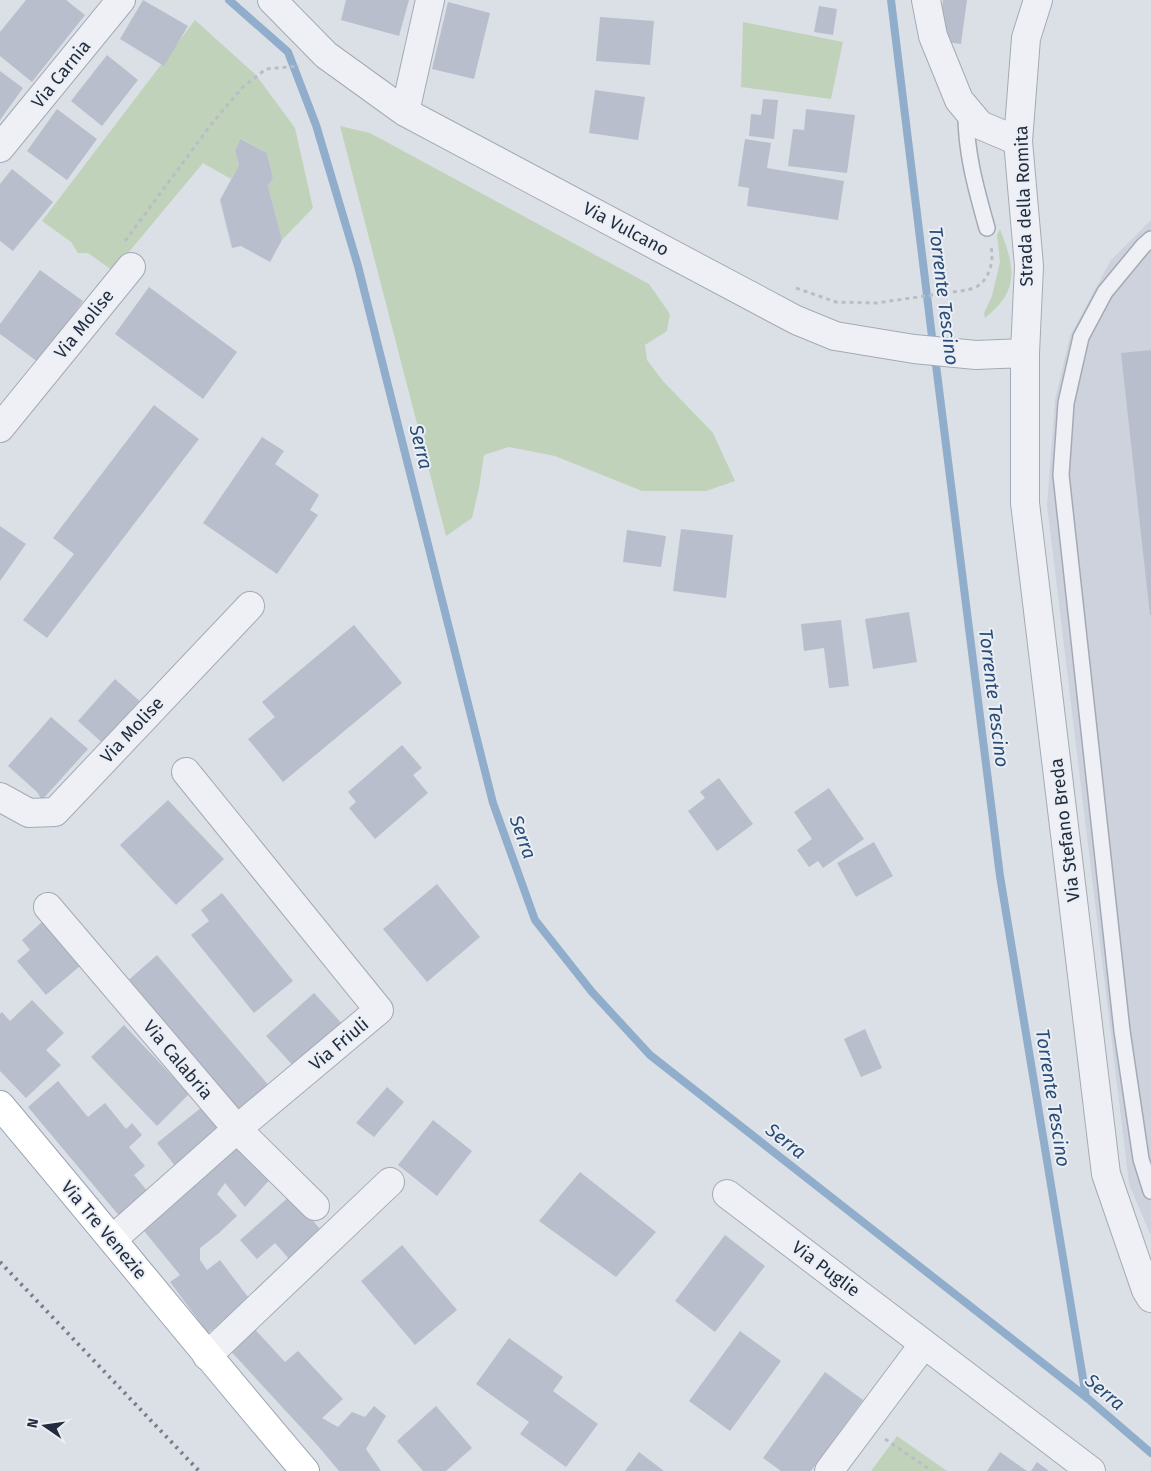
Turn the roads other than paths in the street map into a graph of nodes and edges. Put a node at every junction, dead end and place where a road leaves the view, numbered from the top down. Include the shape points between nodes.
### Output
1 (121, 0) edge
2 (272, 0) edge
3 (430, 0) edge
4 (926, 0) edge
5 (1038, 0) edge
6 (966, 108) junction
7 (406, 112) junction
8 (1018, 141) junction
9 (0, 148) edge
10 (987, 228) dead end
11 (1151, 239) edge
12 (125, 258) road end
13 (1025, 353) junction
14 (0, 428) edge
15 (250, 606) dead end
16 (186, 772) dead end
17 (0, 797) edge
18 (48, 907) dead end
19 (0, 1105) edge
20 (237, 1129) junction
21 (390, 1182) dead end
22 (1151, 1191) edge
23 (727, 1194) dead end
24 (315, 1206) dead end
25 (113, 1239) junction
26 (1151, 1298) edge
27 (924, 1344) junction
28 (207, 1356) junction
29 (305, 1471) edge
30 (829, 1471) edge
31 (1090, 1471) edge

1 - 9 street, Via Carnia
2 - 7 street, Via Vulcano via 326,55
3 - 7 street
4 - 6 street via 933,36 959,100
5 - 8 street, Strada della Romita via 1026,38
6 - 8 street via 980,125
6 - 10 lane via 974,181
7 - 13 street, Via Vulcano via 796,320 835,336 976,355
8 - 13 street, Strada della Romita via 1029,266
11 - 22 lane via 1105,292 1082,337 1066,402 1061,475 1122,1031 1141,1160
12 - 14 street, Via Molise
13 - 26 street, Via Stefano Breda via 1025,503 1106,1174
15 - 17 street, Via Molise via 55,812 29,813
16 - 20 street, Via Friuli via 379,1010
18 - 20 street, Via Calabria
19 - 25 main road, Via Tre Venezie
20 - 24 street, Via Calabria
20 - 25 street, Via Friuli
21 - 28 street
23 - 27 street, Via Puglie
25 - 28 main road, Via Tre Venezie
27 - 30 street
27 - 31 street, Via Puglie
28 - 29 main road, Via Tre Venezie

